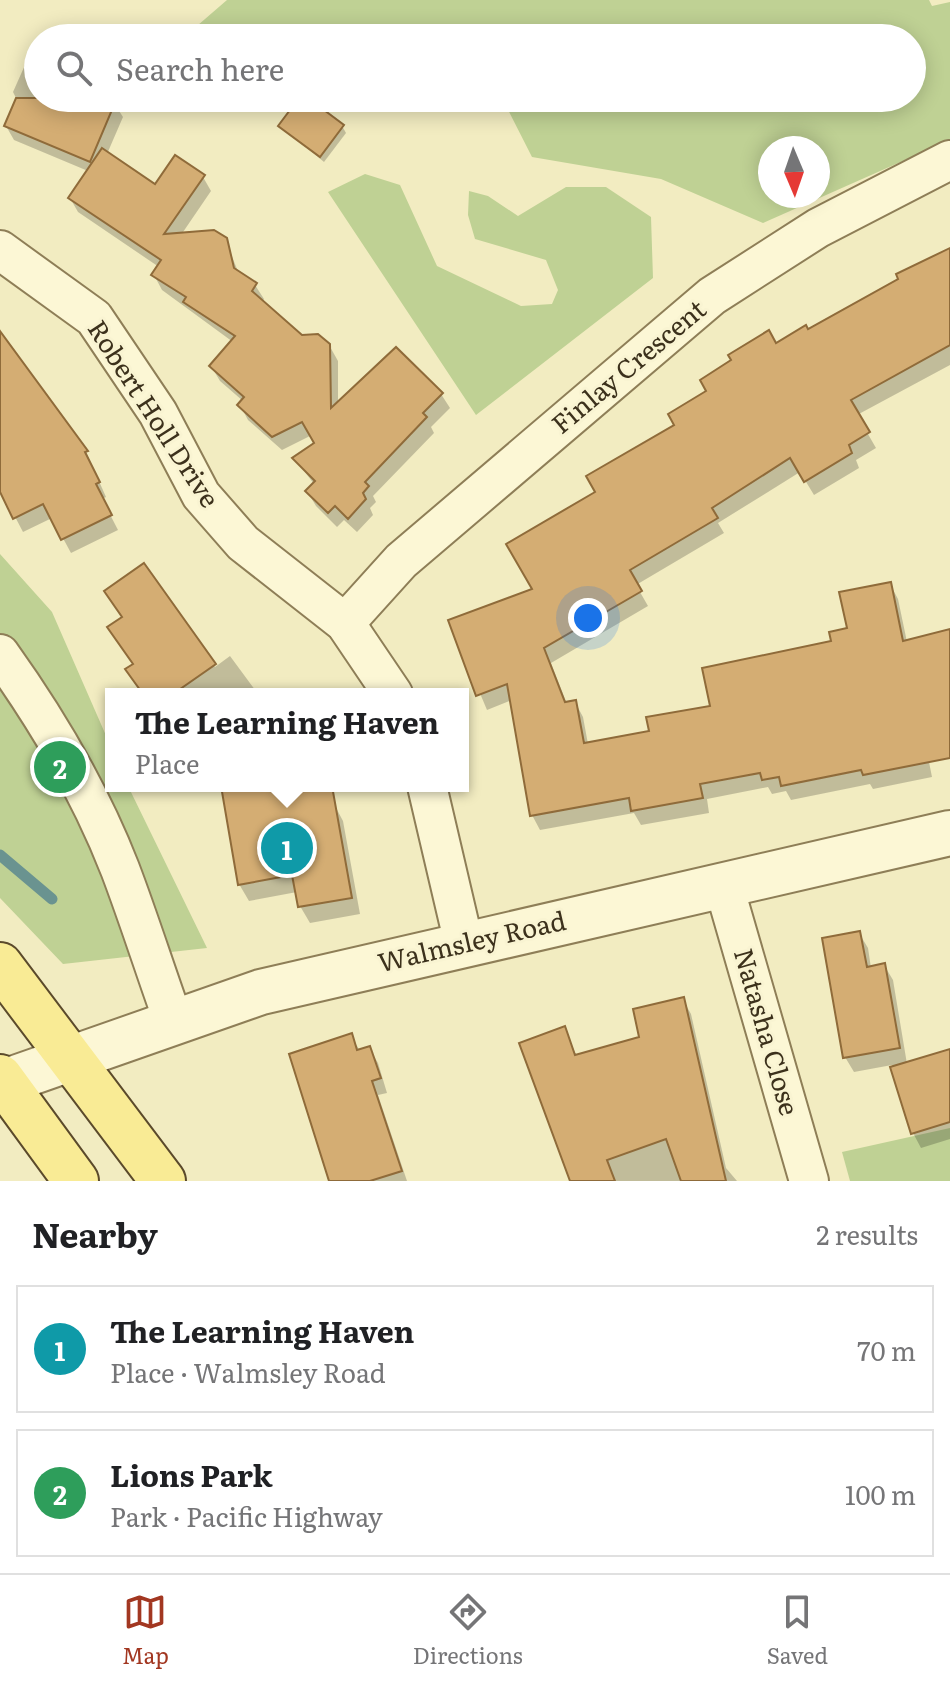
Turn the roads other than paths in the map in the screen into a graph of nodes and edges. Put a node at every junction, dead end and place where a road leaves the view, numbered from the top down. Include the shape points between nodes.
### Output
1 (950, 160) edge
2 (0, 250) edge
3 (345, 623) junction
4 (0, 654) edge
5 (389, 688) edge
6 (428, 792) edge
7 (950, 833) edge
8 (723, 883) junction
9 (464, 944) junction
10 (0, 965) edge
11 (173, 1020) junction
12 (71, 1056) junction
13 (1, 1083) edge
14 (76, 1181) edge
15 (163, 1181) edge
16 (809, 1181) edge

1 - 3 street, Finlay Crescent via 818,228 712,296 401,561
2 - 3 street, Robert Holl Drive via 94,318 158,413 201,495 243,543
3 - 5 street, Robert Holl Drive
4 - 11 street via 41,711 91,803
6 - 9 street
7 - 8 street, Walmsley Road
8 - 9 street, Walmsley Road
8 - 16 street, Natasha Close
9 - 11 street, Walmsley Road via 261,992
10 - 12 main road
11 - 12 street, Walmsley Road
12 - 13 street, Walmsley Road
12 - 15 main road
13 - 14 main road

